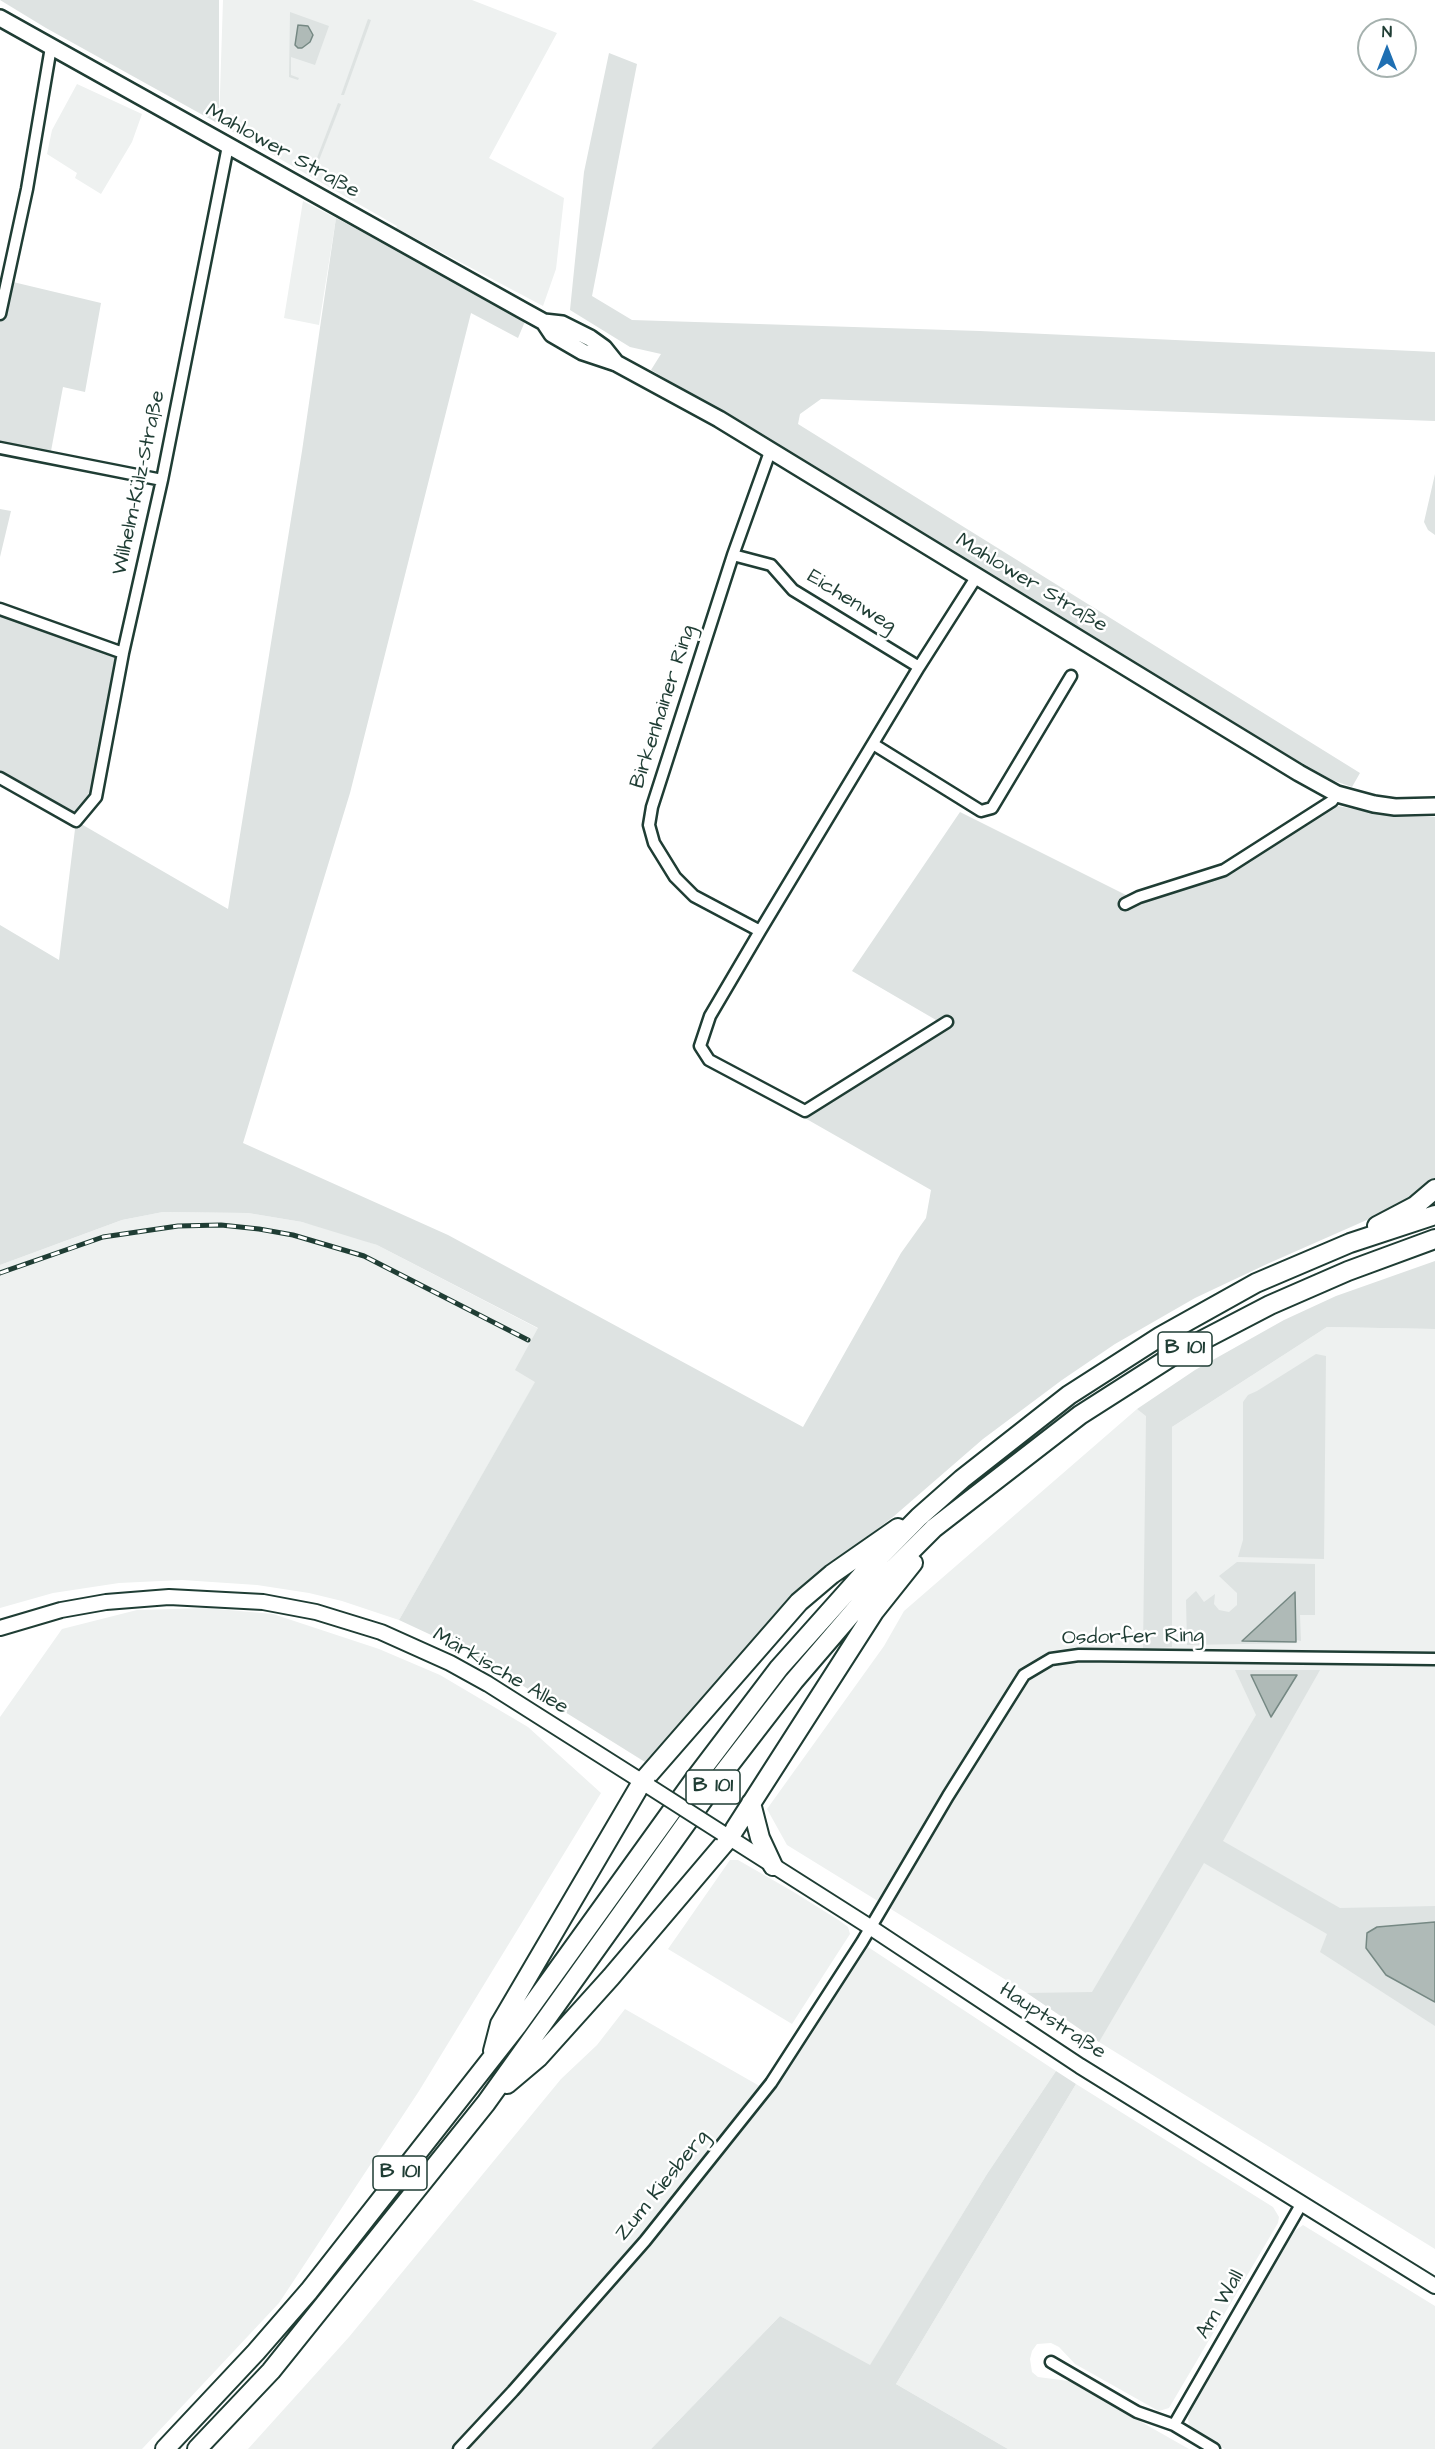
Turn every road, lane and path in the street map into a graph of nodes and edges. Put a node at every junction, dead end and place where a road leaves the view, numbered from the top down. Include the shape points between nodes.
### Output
1 (0, 18) edge
2 (51, 47) junction
3 (228, 146) junction
4 (0, 314) edge
5 (0, 448) edge
6 (771, 449) junction
7 (162, 480) junction
8 (733, 555) junction
9 (977, 576) junction
10 (0, 609) edge
11 (123, 653) junction
12 (919, 667) junction
13 (1071, 676) dead end
14 (873, 744) junction
15 (0, 778) edge
16 (1337, 794) junction
17 (1435, 806) edge
18 (1125, 904) dead end
19 (760, 931) junction
20 (947, 1022) dead end
21 (1435, 1189) edge
22 (1435, 1215) edge
23 (1435, 1239) edge
24 (1350, 1243) junction
25 (972, 1498) junction
26 (920, 1517) junction
27 (0, 1628) edge
28 (1435, 1659) edge
29 (646, 1785) junction
30 (751, 1803) junction
31 (725, 1835) junction
32 (773, 1866) junction
33 (870, 1927) junction
34 (491, 2056) junction
35 (486, 2103) junction
36 (1302, 2203) junction
37 (1435, 2286) edge
38 (1051, 2362) dead end
39 (1174, 2426) junction
40 (165, 2449) edge
41 (197, 2449) edge
42 (459, 2449) edge
43 (1214, 2449) edge

1 - 2 main road, Mahlower Straße
2 - 3 main road, Mahlower Straße
2 - 4 street via 27,189
3 - 6 main road, Mahlower Straße via 544,322 552,334 583,352 616,363
3 - 7 street, Wilhelm-Külz-Straße
5 - 7 street
6 - 8 street, Birkenhainer Ring
6 - 9 main road, Mahlower Straße
7 - 11 street, Wilhelm-Külz-Straße
8 - 12 street, Eichenweg via 771,565 793,590
8 - 19 street, Birkenhainer Ring via 649,825 654,843 694,896
9 - 12 street
9 - 16 main road, Mahlower Straße
10 - 11 street
11 - 15 street, Wilhelm-Külz-Straße via 96,797 76,821
12 - 14 street
13 - 14 street via 992,808 981,811
14 - 19 street
16 - 17 main road, Mahlower Straße via 1395,807
16 - 18 street via 1332,801 1224,870
19 - 20 street via 710,1016 699,1046 709,1060 805,1111
21 - 24 highway via 1415,1206
22 - 24 highway, B 101
23 - 25 highway, B 101 via 1270,1305 1174,1355 1080,1415
24 - 26 highway, B 101 via 1256,1283 1125,1358 1069,1395
25 - 30 highway via 874,1612
25 - 35 highway, B 101 via 934,1528 873,1590 794,1681 710,1790
26 - 29 highway via 901,1525 859,1554 799,1602
26 - 34 highway, B 101 via 779,1668
27 - 29 street, Märkische Allee via 61,1610 168,1597 263,1602 316,1612 381,1632 450,1663
28 - 33 street, Osdorfer Ring via 1079,1655 1051,1659 1024,1675
29 - 31 street, Hauptstraße, bridge
29 - 34 highway via 500,2024
30 - 31 highway
30 - 32 highway via 760,1838
31 - 32 street, Hauptstraße
31 - 35 highway via 611,1977 539,2057
32 - 33 street, Hauptstraße
33 - 36 street, Hauptstraße via 1080,2066
33 - 42 street, Zum Kiesberg via 771,2083 645,2241
34 - 40 highway, B 101 via 309,2291
35 - 41 highway, B 101 via 271,2371
36 - 37 street, Hauptstraße
36 - 39 street, Am Wall
38 - 39 street via 1137,2412
39 - 43 street

